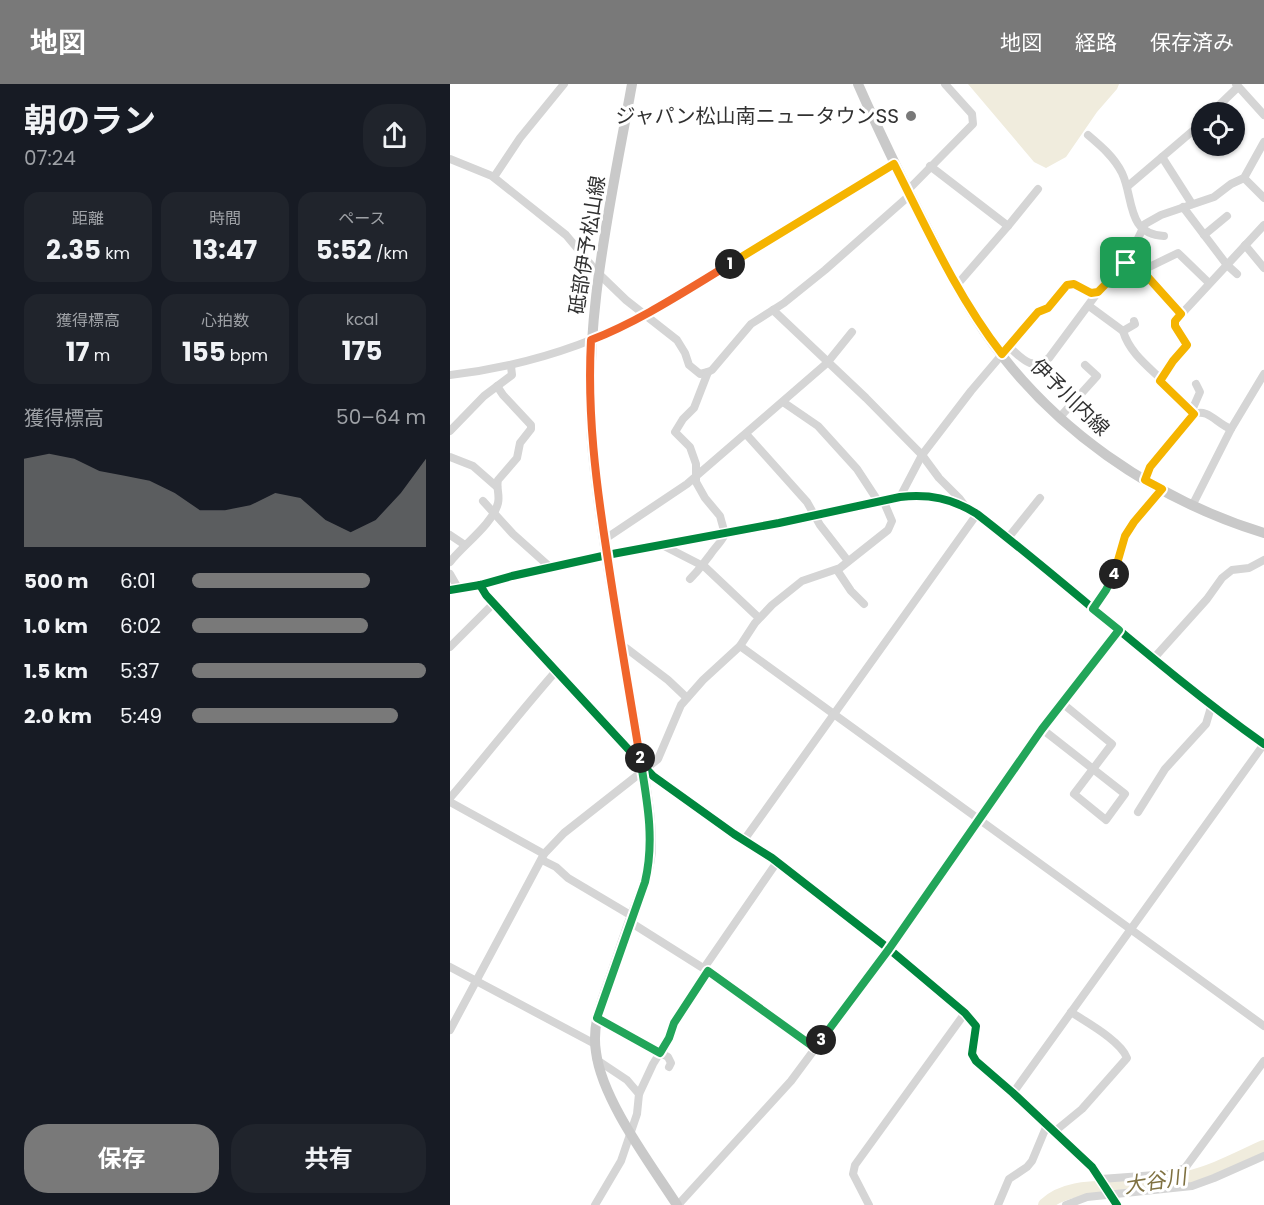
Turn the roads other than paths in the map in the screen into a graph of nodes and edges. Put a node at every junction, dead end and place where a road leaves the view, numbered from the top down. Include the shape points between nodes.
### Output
1 (564, 84) edge
2 (632, 84) edge
3 (858, 84) edge
4 (945, 84) edge
5 (1237, 86) edge
6 (1222, 102) edge
7 (1264, 115) edge
8 (1191, 132) edge
9 (1088, 135) dead end
10 (1264, 142) edge
11 (1162, 157) junction
12 (450, 159) edge
13 (894, 164) junction
14 (930, 166) junction
15 (494, 177) junction
16 (1244, 178) junction
17 (1128, 186) junction
18 (1038, 189) dead end
19 (909, 193) junction
20 (1264, 198) edge
21 (1187, 206) junction
22 (1227, 216) dead end
23 (1264, 225) edge
24 (1008, 226) junction
25 (1142, 228) junction
26 (1204, 235) junction
27 (1164, 236) dead end
28 (1245, 245) junction
29 (1126, 263) junction
30 (1227, 265) junction
31 (1264, 268) edge
32 (1141, 271) junction
33 (598, 273) junction
34 (1237, 274) dead end
35 (1209, 283) junction
36 (956, 286) junction
37 (1098, 292) junction
38 (1089, 306) junction
39 (773, 310) junction
40 (1181, 314) junction
41 (645, 315) junction
42 (1134, 321) dead end
43 (1123, 331) junction
44 (852, 332) dead end
45 (591, 340) junction
46 (1005, 350) junction
47 (827, 363) junction
48 (1085, 365) dead end
49 (511, 366) junction
50 (708, 372) junction
51 (1264, 374) edge
52 (450, 375) edge
53 (1160, 378) junction
54 (1196, 384) dead end
55 (497, 386) junction
56 (783, 402) junction
57 (1194, 414) junction
58 (1060, 417) junction
59 (1231, 429) junction
60 (450, 431) edge
61 (746, 434) junction
62 (922, 455) junction
63 (450, 457) edge
64 (695, 476) junction
65 (1145, 480) junction
66 (497, 488) junction
67 (1162, 489) junction
68 (900, 497) junction
69 (1040, 498) dead end
70 (483, 501) dead end
71 (881, 501) junction
72 (965, 506) junction
73 (1192, 506) junction
74 (493, 513) junction
75 (977, 514) junction
76 (814, 515) junction
77 (1264, 533) edge
78 (725, 534) junction
79 (450, 535) edge
80 (605, 538) junction
81 (1008, 538) junction
82 (465, 545) junction
83 (664, 546) junction
84 (607, 555) junction
85 (1264, 560) edge
86 (848, 561) junction
87 (450, 562) edge
88 (704, 566) junction
89 (551, 568) junction
90 (837, 570) junction
91 (450, 574) edge
92 (690, 579) dead end
93 (480, 585) junction
94 (454, 589) edge
95 (494, 603) junction
96 (864, 604) dead end
97 (1093, 609) junction
98 (759, 618) junction
99 (1119, 630) junction
100 (740, 646) junction
101 (450, 647) edge
102 (622, 649) junction
103 (1154, 658) junction
104 (557, 670) junction
105 (687, 698) junction
106 (1062, 703) junction
107 (1212, 704) junction
108 (833, 713) junction
109 (1042, 729) junction
110 (1264, 744) edge
111 (643, 767) junction
112 (1093, 769) junction
113 (450, 800) edge
114 (1138, 812) dead end
115 (980, 820) junction
116 (744, 840) junction
117 (543, 857) junction
118 (777, 862) junction
119 (631, 919) junction
120 (1131, 928) junction
121 (889, 949) junction
122 (450, 967) edge
123 (706, 970) junction
124 (476, 981) junction
125 (1071, 1011) junction
126 (965, 1013) junction
127 (597, 1018) junction
128 (1264, 1026) edge
129 (450, 1030) edge
130 (595, 1044) junction
131 (815, 1048) junction
132 (660, 1053) junction
133 (597, 1060) junction
134 (1264, 1061) edge
135 (669, 1067) dead end
136 (1013, 1093) junction
137 (639, 1094) junction
138 (1050, 1128) junction
139 (631, 1132) junction
140 (1264, 1156) edge
141 (1101, 1179) junction
142 (1109, 1196) junction
143 (595, 1205) edge
144 (678, 1205) edge
145 (869, 1205) edge
146 (998, 1205) edge
147 (1066, 1205) edge
148 (1117, 1205) edge

1 - 15 street
2 - 33 main road, 砥部伊予松山線
3 - 13 main road, 伊予川内線
4 - 14 street via 974,120
5 - 6 street
5 - 7 street
8 - 11 street
9 - 17 street via 1112,157
10 - 16 street
11 - 17 street
11 - 21 street
12 - 15 street
13 - 19 main road, 伊予川内線
13 - 41 street
14 - 19 street
14 - 24 street
15 - 33 street via 566,235
16 - 20 street
16 - 21 street via 1214,197
17 - 25 street via 1134,220
18 - 24 street
19 - 36 main road, 伊予川内線
19 - 39 street via 825,270
21 - 25 street via 1151,220
21 - 26 street
22 - 26 street
23 - 28 street
24 - 36 street
25 - 27 street
25 - 29 street
26 - 30 street
28 - 30 street
28 - 31 street
29 - 32 street
29 - 37 street
30 - 34 street
30 - 35 street
32 - 35 street via 1178,253
32 - 40 street
33 - 41 street
33 - 45 main road, 砥部伊予松山線
35 - 40 street
36 - 46 main road, 伊予川内線 via 985,333
37 - 38 street
37 - 46 street via 1067,285
38 - 43 street
38 - 46 street via 1043,362 1030,363
39 - 47 street
39 - 50 street via 751,324
40 - 53 street via 1175,326 1187,345
41 - 45 street
41 - 50 street via 677,340 696,372
42 - 43 street via 1133,326
43 - 53 street via 1127,343
44 - 47 street
45 - 49 street
45 - 80 main road, 砥部伊予松山線 via 590,415
46 - 58 main road, 伊予川内線 via 1030,387
46 - 62 street
47 - 56 street
47 - 62 street
48 - 58 street via 1097,376
49 - 52 street
49 - 55 street via 512,375
50 - 64 street via 694,408 675,432 692,452
51 - 59 street
53 - 57 street
54 - 57 street via 1200,392 1192,408
55 - 60 street
55 - 66 street via 531,429 520,442 517,458 498,480
56 - 61 street
56 - 71 street via 818,426
57 - 59 street via 1203,412
57 - 65 street via 1150,467
58 - 65 main road, 伊予川内線
59 - 73 street
61 - 64 street
61 - 76 street
62 - 68 street
62 - 72 street
63 - 66 street via 473,466
64 - 78 street via 705,498 720,516
64 - 80 street
65 - 67 main road, 伊予川内線
66 - 74 street via 498,503
67 - 73 main road, 伊予川内線
67 - 97 street via 1125,536 1113,578
68 - 71 street
68 - 72 street via 942,498
69 - 81 street
70 - 74 street
71 - 76 street
71 - 86 street via 891,515 891,526
72 - 75 street
73 - 77 main road, 伊予川内線
74 - 82 street
74 - 89 street
75 - 81 street
75 - 108 street
76 - 78 street
76 - 86 street
78 - 83 street
78 - 88 street
79 - 82 street
80 - 84 main road, 砥部伊予松山線
81 - 97 street
82 - 87 street
83 - 84 street
83 - 88 street
84 - 89 street
84 - 102 main road, 砥部伊予松山線
85 - 103 street via 1249,568 1232,570 1222,578
86 - 90 street
88 - 92 street
88 - 98 street
89 - 93 street
90 - 96 street
90 - 98 street via 802,581
91 - 94 street
93 - 94 street
93 - 95 street
95 - 101 street
95 - 104 street
97 - 99 street
98 - 100 street
99 - 103 street
99 - 106 street
100 - 105 street
100 - 108 street
102 - 105 street via 626,648
102 - 111 main road, 砥部伊予松山線
103 - 107 street
104 - 111 street
104 - 113 street
105 - 111 street via 677,712 662,753
106 - 109 street
106 - 112 street via 1112,744
107 - 110 street
107 - 114 street via 1206,724 1165,768
108 - 115 street
108 - 116 street
109 - 112 street
109 - 115 street
110 - 120 street
111 - 116 street
111 - 117 street via 564,833
111 - 119 main road, 砥部伊予松山線 via 651,851
112 - 112 street via 1074,794 1106,820 1125,794
113 - 117 street
115 - 120 street
115 - 121 street
116 - 118 street
117 - 119 street
117 - 124 street
118 - 121 street
118 - 123 street
119 - 123 street
119 - 127 main road, 砥部伊予松山線
120 - 125 street
120 - 128 street
121 - 126 street
121 - 131 street
122 - 124 street
123 - 131 street
123 - 132 street
124 - 129 street
124 - 130 street
125 - 136 street
125 - 138 street via 1109,1038 1127,1058 1082,1109
126 - 136 street via 976,1026 972,1054 976,1061
126 - 145 street via 855,1165 853,1174
127 - 130 main road, 砥部伊予松山線
127 - 132 street
130 - 133 main road, 砥部伊予松山線
131 - 144 street via 791,1081
132 - 135 street via 670,1060
132 - 137 street
133 - 137 street via 627,1080
133 - 139 main road, 砥部伊予松山線 via 607,1091
134 - 141 street via 1185,1168 1169,1174
136 - 138 street
137 - 139 street
138 - 141 street
138 - 146 street via 1032,1161 1009,1179
139 - 143 street via 621,1161
139 - 144 main road, 砥部伊予松山線
140 - 142 street via 1191,1185
141 - 142 street
142 - 147 street via 1087,1197
142 - 148 street

